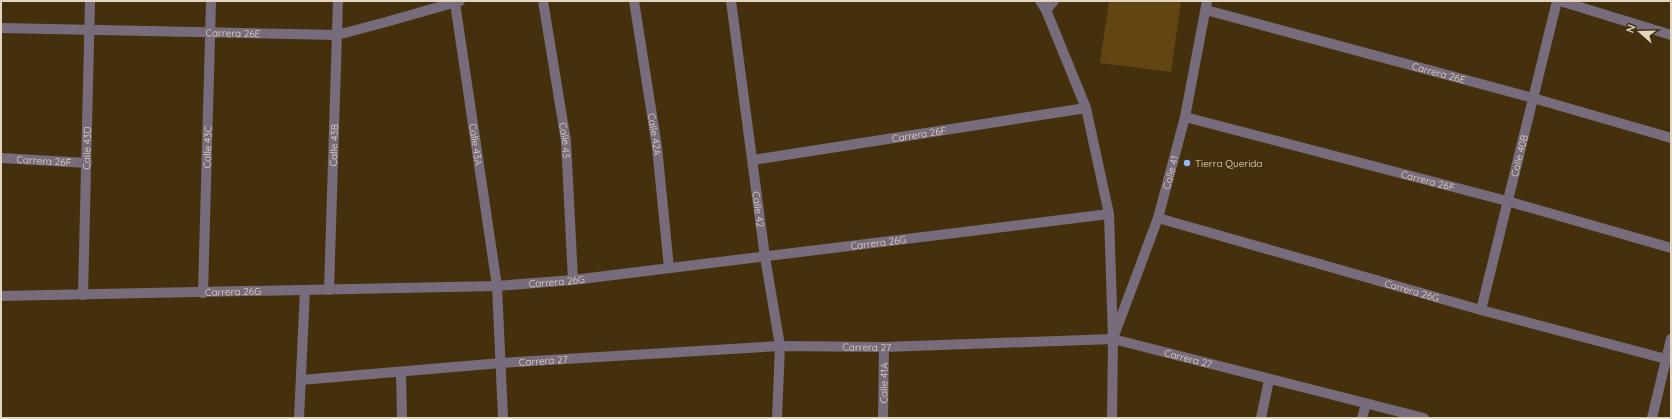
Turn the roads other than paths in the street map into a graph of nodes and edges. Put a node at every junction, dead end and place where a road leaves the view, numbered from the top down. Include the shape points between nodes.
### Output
1 (90, 1) edge
2 (211, 1) edge
3 (338, 1) edge
4 (543, 1) edge
5 (634, 1) edge
6 (731, 1) edge
7 (1040, 1) edge
8 (1054, 1) edge
9 (1558, 1) edge
10 (457, 2) edge
11 (1206, 5) edge
12 (1046, 10) junction
13 (1, 28) edge
14 (90, 30) junction
15 (210, 32) junction
16 (337, 35) junction
17 (1671, 35) edge
18 (1533, 98) junction
19 (1086, 108) junction
20 (1184, 117) junction
21 (1671, 138) edge
22 (1, 158) edge
23 (753, 160) junction
24 (86, 163) junction
25 (1508, 201) junction
26 (1109, 214) junction
27 (1158, 218) junction
28 (1671, 248) edge
29 (765, 257) junction
30 (669, 268) junction
31 (573, 280) junction
32 (497, 286) junction
33 (305, 290) junction
34 (329, 290) junction
35 (203, 293) junction
36 (84, 295) junction
37 (1, 296) edge
38 (1481, 310) junction
39 (1113, 339) junction
40 (1671, 340) edge
41 (780, 346) junction
42 (884, 347) junction
43 (1666, 359) junction
44 (501, 363) junction
45 (401, 372) junction
46 (301, 380) junction
47 (1270, 380) junction
48 (1366, 404) junction
49 (299, 418) edge
50 (402, 418) edge
51 (503, 418) edge
52 (777, 418) edge
53 (883, 418) edge
54 (1112, 418) edge
55 (1261, 418) edge
56 (1362, 418) edge
57 (1424, 418) edge
58 (1652, 418) edge

1 - 14 street, Calle 43D
2 - 15 street, Calle 43C
3 - 16 street, Calle 43B
4 - 31 street, Calle 43 via 566,140
5 - 30 street, Calle 42A via 657,147
6 - 23 street, Calle 42
7 - 12 street, Calle 41
8 - 12 street
9 - 17 street
9 - 18 street, Calle 40B
10 - 16 street, Carrera 26E
10 - 32 street, Calle 43A
11 - 18 street, Carrera 26E
11 - 20 street, Calle 41
12 - 19 street, Calle 41
13 - 14 street, Carrera 26E
14 - 15 street, Carrera 26E
14 - 24 street, Calle 43D
15 - 16 street, Carrera 26E
15 - 35 street, Calle 43C
16 - 34 street, Calle 43B
18 - 21 street, Carrera 26E
18 - 25 street, Calle 40B
19 - 23 street, Carrera 26F
19 - 26 street, Calle 41
20 - 25 street, Carrera 26F
20 - 27 street, Calle 41
22 - 24 street, Carrera 26F
23 - 29 street, Calle 42
24 - 36 street, Calle 43D
25 - 28 street, Carrera 26F
25 - 38 street, Calle 40B
26 - 29 street, Carrera 26G
26 - 39 street, Calle 41
27 - 38 street, Carrera 26G
27 - 39 street, Calle 41
29 - 30 street, Carrera 26G
29 - 41 street, Calle 42
30 - 31 street, Carrera 26G
31 - 32 street, Carrera 26G
32 - 34 street, Carrera 26G
32 - 44 street
33 - 34 street, Carrera 26G
33 - 35 street, Carrera 26G
33 - 46 street
35 - 36 street, Carrera 26G
36 - 37 street, Carrera 26G
38 - 43 street, Carrera 26G
39 - 42 street, Carrera 27
39 - 47 street, Carrera 27
39 - 54 street, Calle 41
40 - 43 street
41 - 42 street, Carrera 27
41 - 44 street, Carrera 27
41 - 52 street, Calle 42
42 - 53 street, Calle 41A
43 - 58 street
44 - 45 street, Carrera 27
44 - 51 street
45 - 46 street, Carrera 27
45 - 50 street
46 - 49 street
47 - 48 street, Carrera 27
47 - 55 street
48 - 56 street
48 - 57 street, Carrera 27

